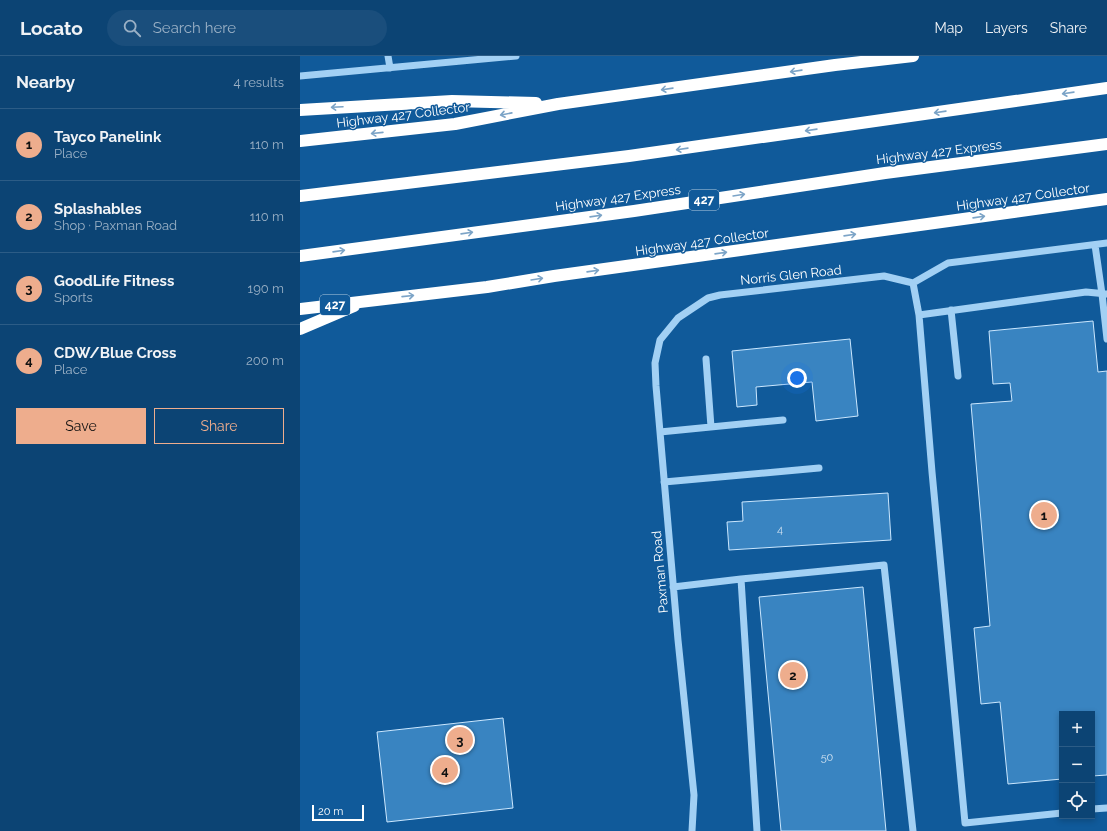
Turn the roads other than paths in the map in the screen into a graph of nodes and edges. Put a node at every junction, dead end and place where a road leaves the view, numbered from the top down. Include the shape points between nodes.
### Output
1 (388, 56) edge
2 (511, 56) edge
3 (913, 56) edge
4 (390, 68) junction
5 (300, 76) edge
6 (1107, 88) edge
7 (558, 104) junction
8 (300, 110) edge
9 (300, 141) edge
10 (1107, 144) edge
11 (300, 196) edge
12 (1107, 199) edge
13 (1107, 243) edge
14 (1095, 245) junction
15 (300, 256) edge
16 (913, 283) junction
17 (1105, 294) edge
18 (369, 300) junction
19 (300, 309) edge
20 (951, 310) junction
21 (919, 315) junction
22 (678, 318) joint
23 (300, 329) edge
24 (1107, 339) edge
25 (706, 359) dead end
26 (958, 376) dead end
27 (783, 420) dead end
28 (711, 427) junction
29 (660, 432) junction
30 (819, 468) dead end
31 (664, 482) junction
32 (741, 579) junction
33 (673, 587) junction
34 (1107, 808) edge
35 (1095, 809) edge
36 (1059, 812) edge
37 (692, 831) edge
38 (757, 831) edge
39 (913, 831) edge

1 - 4 street
2 - 4 street
3 -> 7 highway, Highway 427 Collector
4 - 5 street
6 -> 11 highway via 630,156
7 -> 8 highway via 452,101
7 -> 9 highway, Highway 427 Collector via 455,124
15 -> 10 highway, Highway 427 Express / 427
18 -> 12 highway, Highway 427 Collector / 427 via 487,287
13 - 14 street
14 - 16 street via 948,263
14 - 17 street
16 - 21 street
16 - 22 street, Norris Glen Road via 884,276 720,295 708,298
17 - 20 street via 1086,292
17 - 24 street
18 - 19 highway, Highway 427 Collector / 427
18 - 23 highway
20 - 21 street
20 - 26 street
21 - 36 street via 965,823
22 - 29 street, Paxman Road via 660,340 656,352
25 - 28 street
27 - 28 street
28 - 29 street
29 - 31 street, Paxman Road
30 - 31 street
31 - 33 street, Paxman Road
32 - 33 street
32 - 38 street
32 - 39 street via 884,565
33 - 37 street, Paxman Road via 694,794
34 - 35 street

